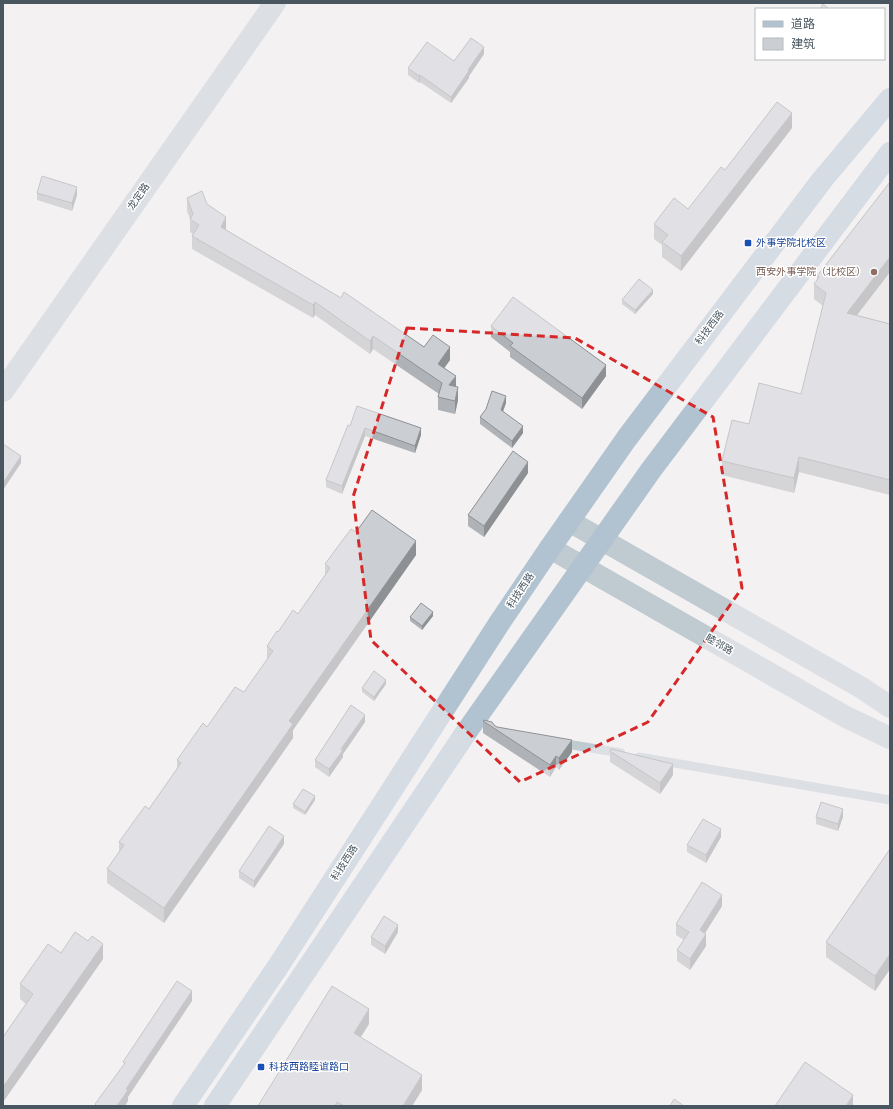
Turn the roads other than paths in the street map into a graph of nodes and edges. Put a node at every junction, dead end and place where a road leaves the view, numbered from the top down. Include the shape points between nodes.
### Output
1 (275, 3) edge
2 (890, 99) edge
3 (890, 153) edge
4 (3, 391) edge
5 (569, 521) junction
6 (602, 540) junction
7 (550, 548) junction
8 (583, 567) junction
9 (890, 707) edge
10 (890, 738) edge
11 (553, 742) edge
12 (890, 800) edge
13 (183, 1106) edge
14 (215, 1106) edge

1 - 4 street, 龙定路
2 - 5 main road, 科技西路 via 817,186 631,432
3 - 6 main road via 651,470
5 - 6 street
5 - 7 main road, 科技西路
6 - 8 main road
6 - 9 street via 862,688
7 - 8 street, 睦邻路
7 - 13 main road, 科技西路 via 279,965
8 - 10 street, 睦邻路 via 846,717
8 - 14 main road via 467,731
11 - 12 lane

